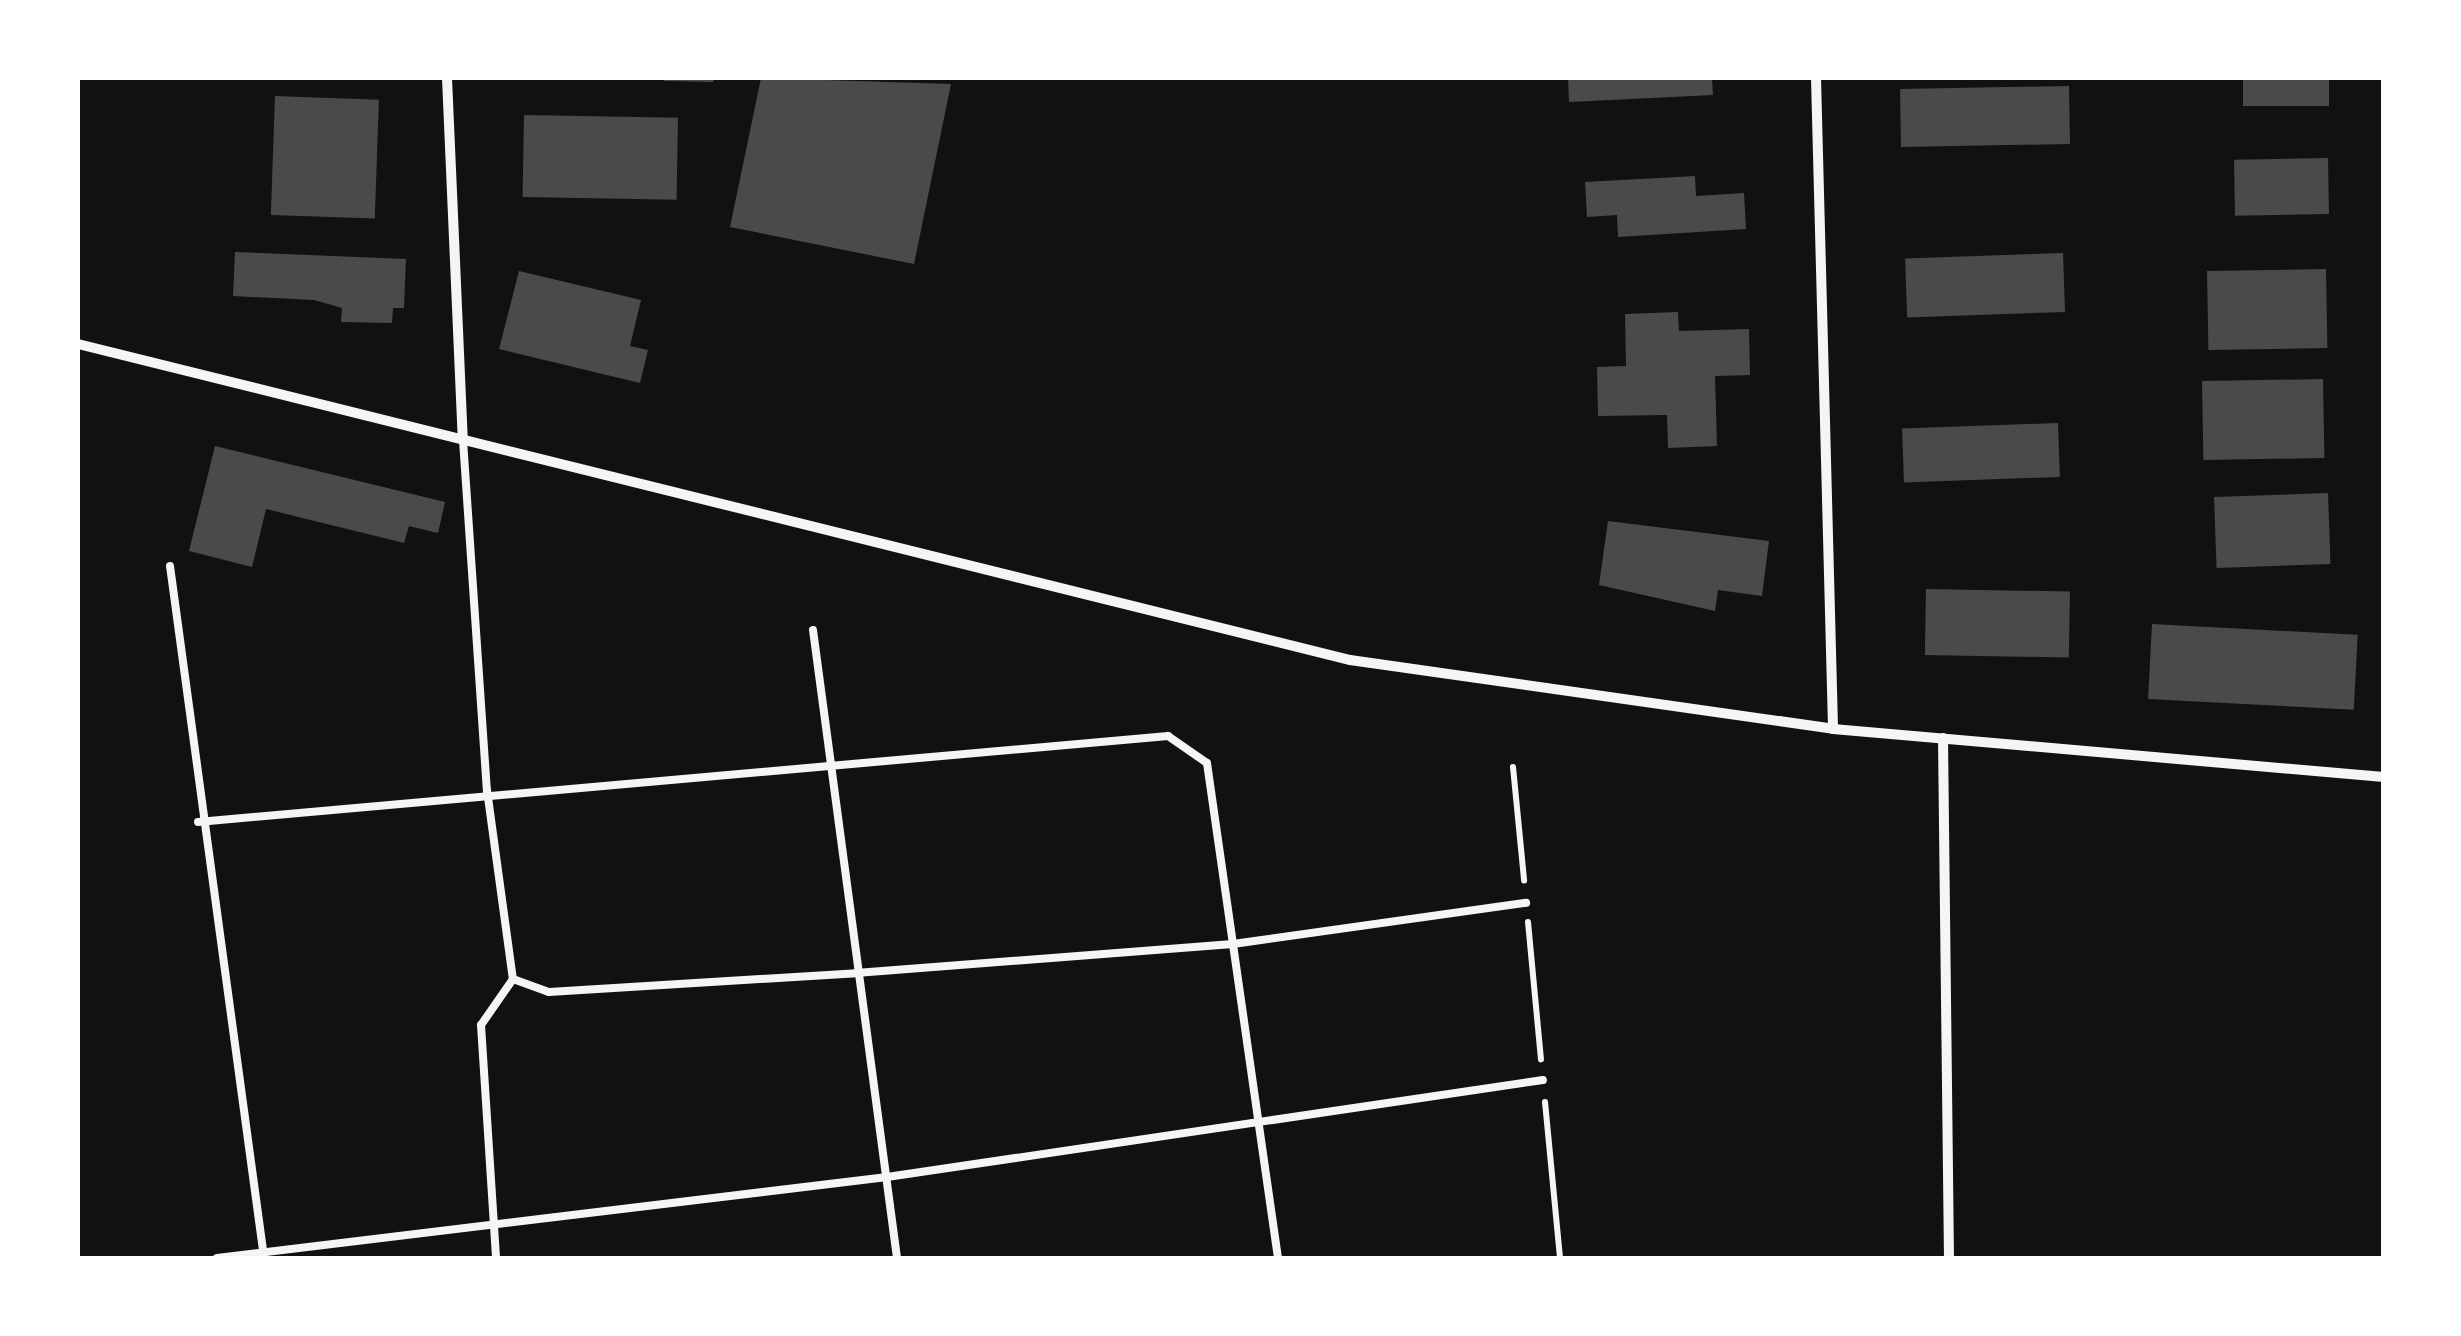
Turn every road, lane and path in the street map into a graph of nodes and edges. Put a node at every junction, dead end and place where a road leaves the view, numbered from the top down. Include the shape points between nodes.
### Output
1 (447, 78) edge
2 (1816, 78) edge
3 (78, 344) edge
4 (463, 440) junction
5 (170, 566) dead end
6 (813, 630) dead end
7 (1833, 729) junction
8 (1943, 738) junction
9 (828, 762) junction
10 (1513, 767) dead end
11 (2384, 777) edge
12 (487, 790) junction
13 (198, 822) junction
14 (1526, 903) junction
15 (1233, 944) junction
16 (856, 973) junction
17 (513, 979) junction
18 (1543, 1080) junction
19 (1260, 1122) junction
20 (887, 1178) junction
21 (490, 1226) junction
22 (263, 1248) junction
23 (217, 1258) edge
24 (264, 1258) edge
25 (496, 1258) edge
26 (897, 1258) edge
27 (1278, 1258) edge
28 (1560, 1258) edge
29 (1949, 1258) edge

1 - 4 street
2 - 7 street
3 - 4 street
4 - 7 street via 1350,660
4 - 12 lane
5 - 13 lane
6 - 9 lane
7 - 8 street
8 - 11 street
8 - 29 street
9 - 12 lane
9 - 15 lane via 1168,736 1207,763
9 - 16 lane
10 - 14 path
12 - 13 lane
12 - 17 lane
13 - 22 lane
14 - 15 lane
14 - 18 path
15 - 16 lane
15 - 19 lane
16 - 17 lane via 549,992
16 - 20 lane
17 - 21 lane via 481,1025
18 - 19 lane
18 - 28 path
19 - 20 lane
19 - 27 lane
20 - 21 lane
20 - 26 lane
21 - 22 lane
21 - 25 lane
22 - 23 lane
22 - 24 lane

